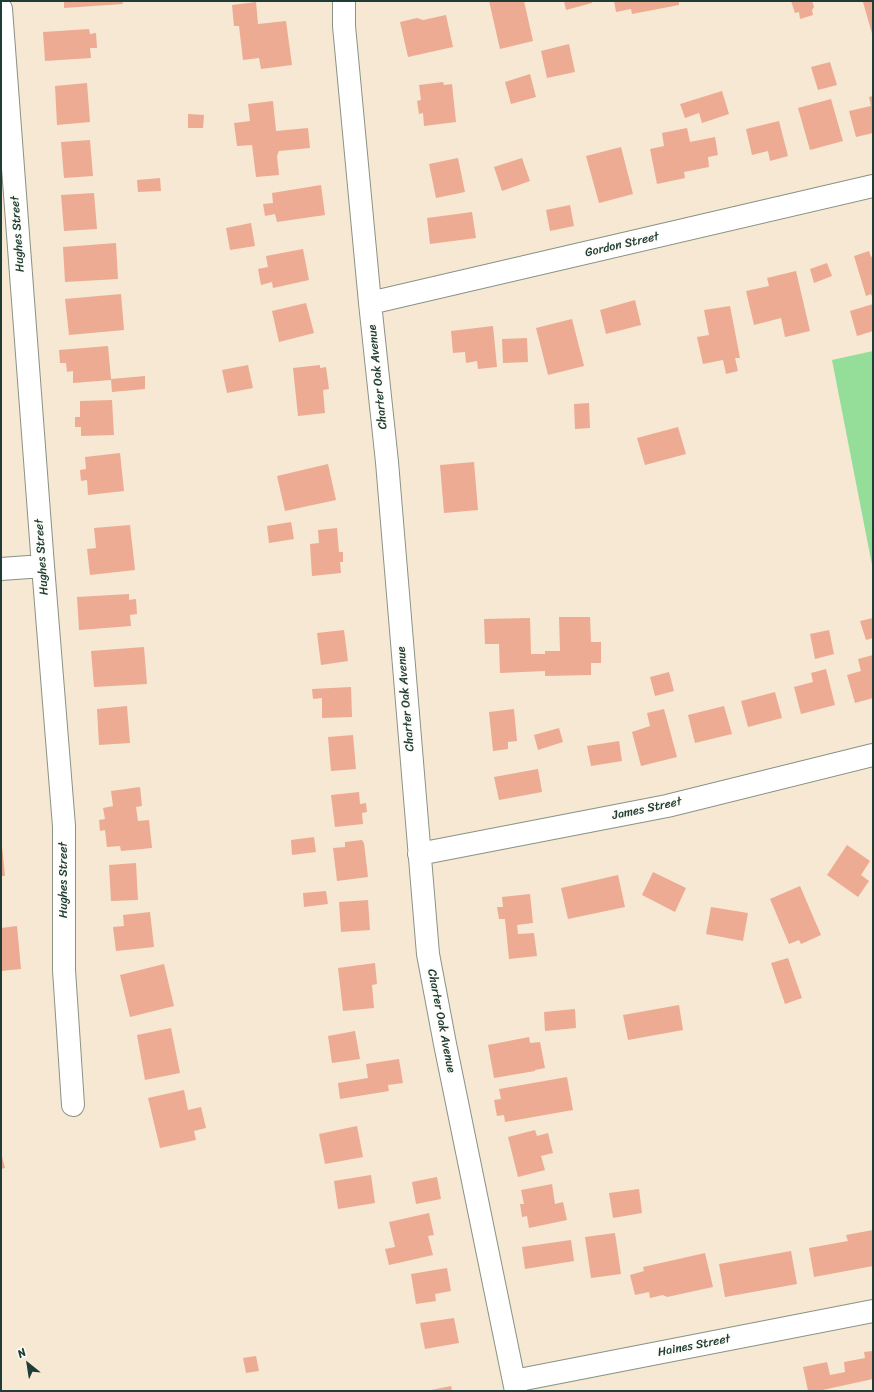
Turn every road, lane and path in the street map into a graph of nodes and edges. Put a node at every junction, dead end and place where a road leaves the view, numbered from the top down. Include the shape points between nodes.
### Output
1 (344, 1) edge
2 (1, 9) edge
3 (873, 186) edge
4 (370, 303) junction
5 (43, 566) junction
6 (1, 569) edge
7 (873, 754) edge
8 (419, 854) junction
9 (73, 1105) dead end
10 (873, 1311) edge
11 (515, 1386) edge

1 - 4 street, Charter Oak Avenue via 344,26
2 - 5 street, Hughes Street
3 - 4 street, Gordon Street
4 - 8 street, Charter Oak Avenue via 387,462
5 - 6 street
5 - 9 street, Hughes Street via 64,826 64,970
7 - 8 street, James Street via 667,806
8 - 11 street, Charter Oak Avenue via 428,954
10 - 11 street, Haines Street

